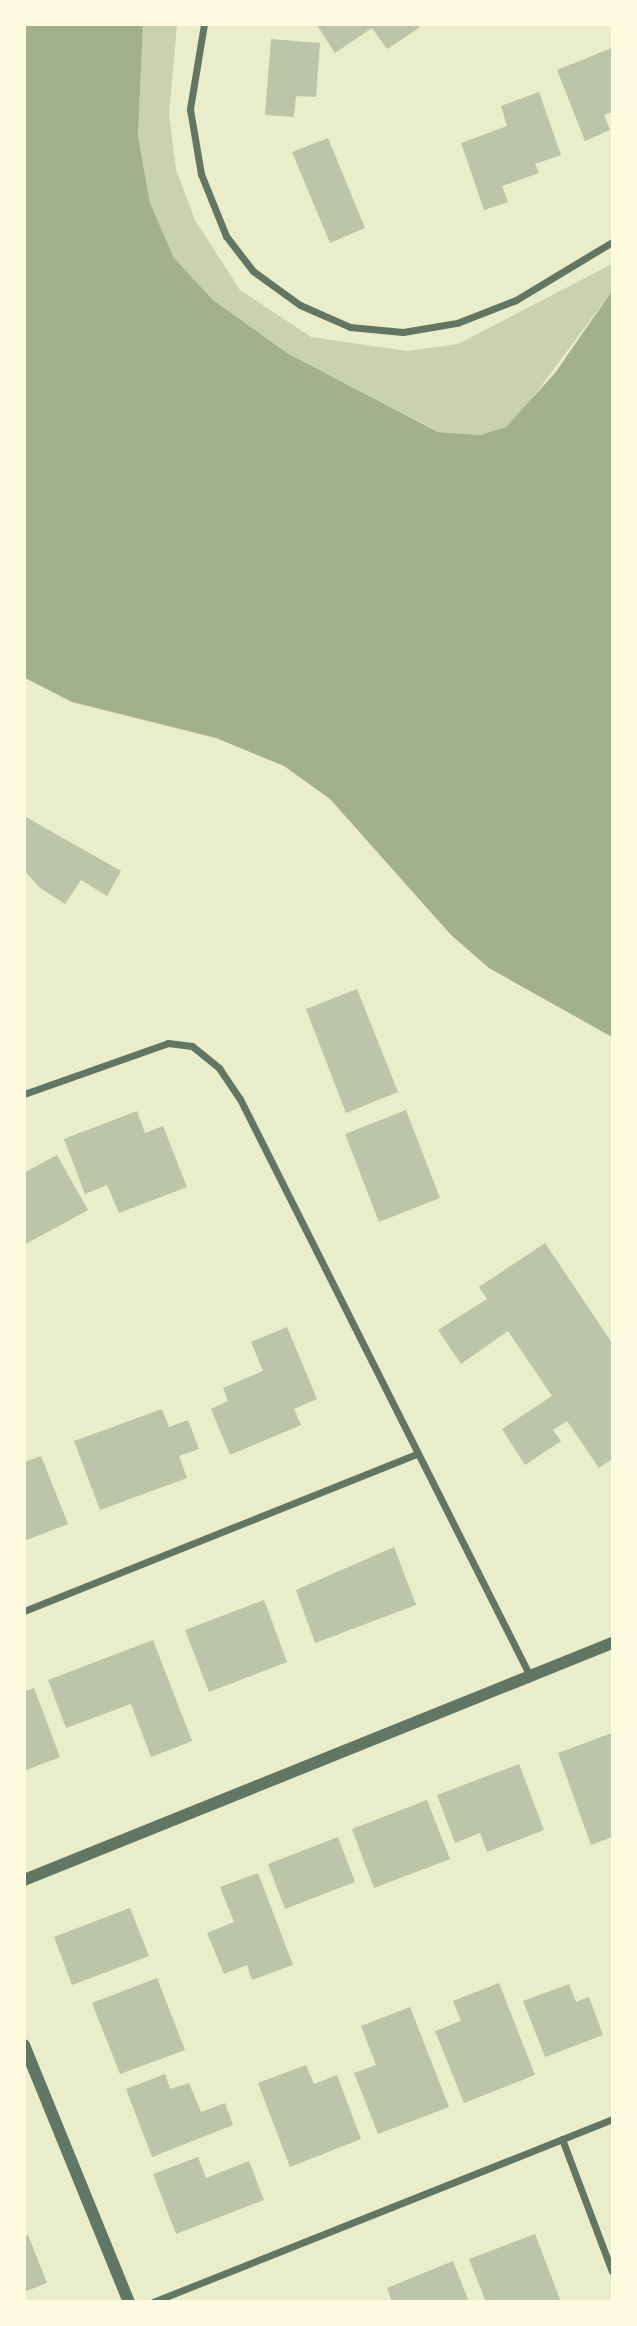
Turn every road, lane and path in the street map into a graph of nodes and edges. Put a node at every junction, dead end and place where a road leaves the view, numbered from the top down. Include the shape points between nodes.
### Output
1 (204, 24) edge
2 (612, 242) edge
3 (24, 1094) edge
4 (416, 1454) junction
5 (24, 1611) edge
6 (612, 1643) edge
7 (530, 1676) junction
8 (24, 1880) edge
9 (24, 2045) edge
10 (612, 2119) edge
11 (562, 2139) junction
12 (612, 2271) edge
13 (129, 2301) edge
14 (153, 2301) edge

1 - 2 street via 190,109 201,174 226,236 253,271 300,305 350,327 403,332 457,323 516,300
3 - 4 street via 168,1043 192,1046 219,1068 240,1099
4 - 5 street
4 - 7 street
6 - 7 street
7 - 8 street
9 - 13 street
10 - 11 street
11 - 12 street
11 - 14 street

